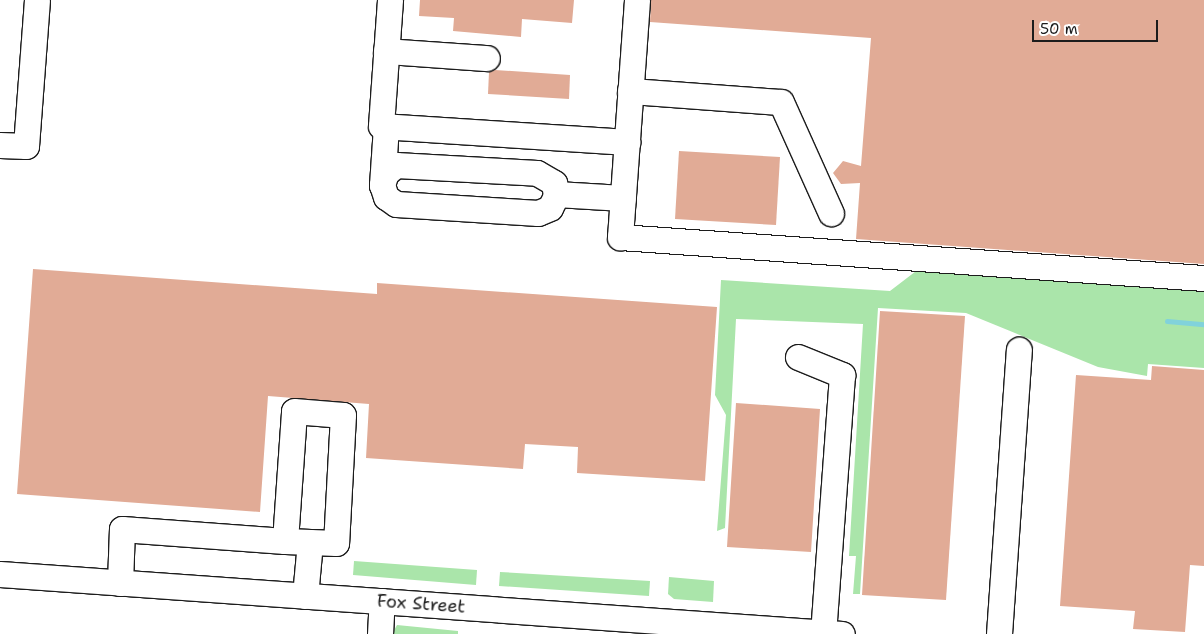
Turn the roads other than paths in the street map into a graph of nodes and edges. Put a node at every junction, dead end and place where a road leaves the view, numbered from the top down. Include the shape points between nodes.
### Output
1 (38, 0) edge
2 (390, 0) edge
3 (637, 0) edge
4 (386, 52) junction
5 (487, 58) dead end
6 (630, 91) junction
7 (386, 126) junction
8 (627, 142) junction
9 (0, 145) edge
10 (382, 185) junction
11 (556, 194) junction
12 (623, 198) junction
13 (831, 213) dead end
14 (1204, 278) edge
15 (1019, 350) dead end
16 (798, 357) dead end
17 (298, 541) junction
18 (0, 574) edge
19 (120, 583) junction
20 (305, 596) junction
21 (382, 601) junction
22 (628, 626) edge
23 (833, 633) edge
24 (380, 634) edge
25 (999, 634) edge

1 - 9 street via 26,146
2 - 4 street
3 - 6 street
4 - 5 street
4 - 7 street via 380,126
6 - 8 street
6 - 13 street via 781,102
7 - 8 street
7 - 10 street
8 - 12 street
10 - 11 street via 386,196 396,204 538,213 550,208
10 - 11 street via 386,173 396,165 537,173 549,178
11 - 12 street
12 - 14 street via 620,237
15 - 25 street
16 - 23 street via 842,375
17 - 17 street via 294,411 343,415 336,543
17 - 19 street via 122,529
17 - 20 street
18 - 19 street, Fox Street
19 - 20 street, Fox Street
20 - 21 street, Fox Street
21 - 22 street, Fox Street
21 - 24 street
22 - 23 street, Fox Street

